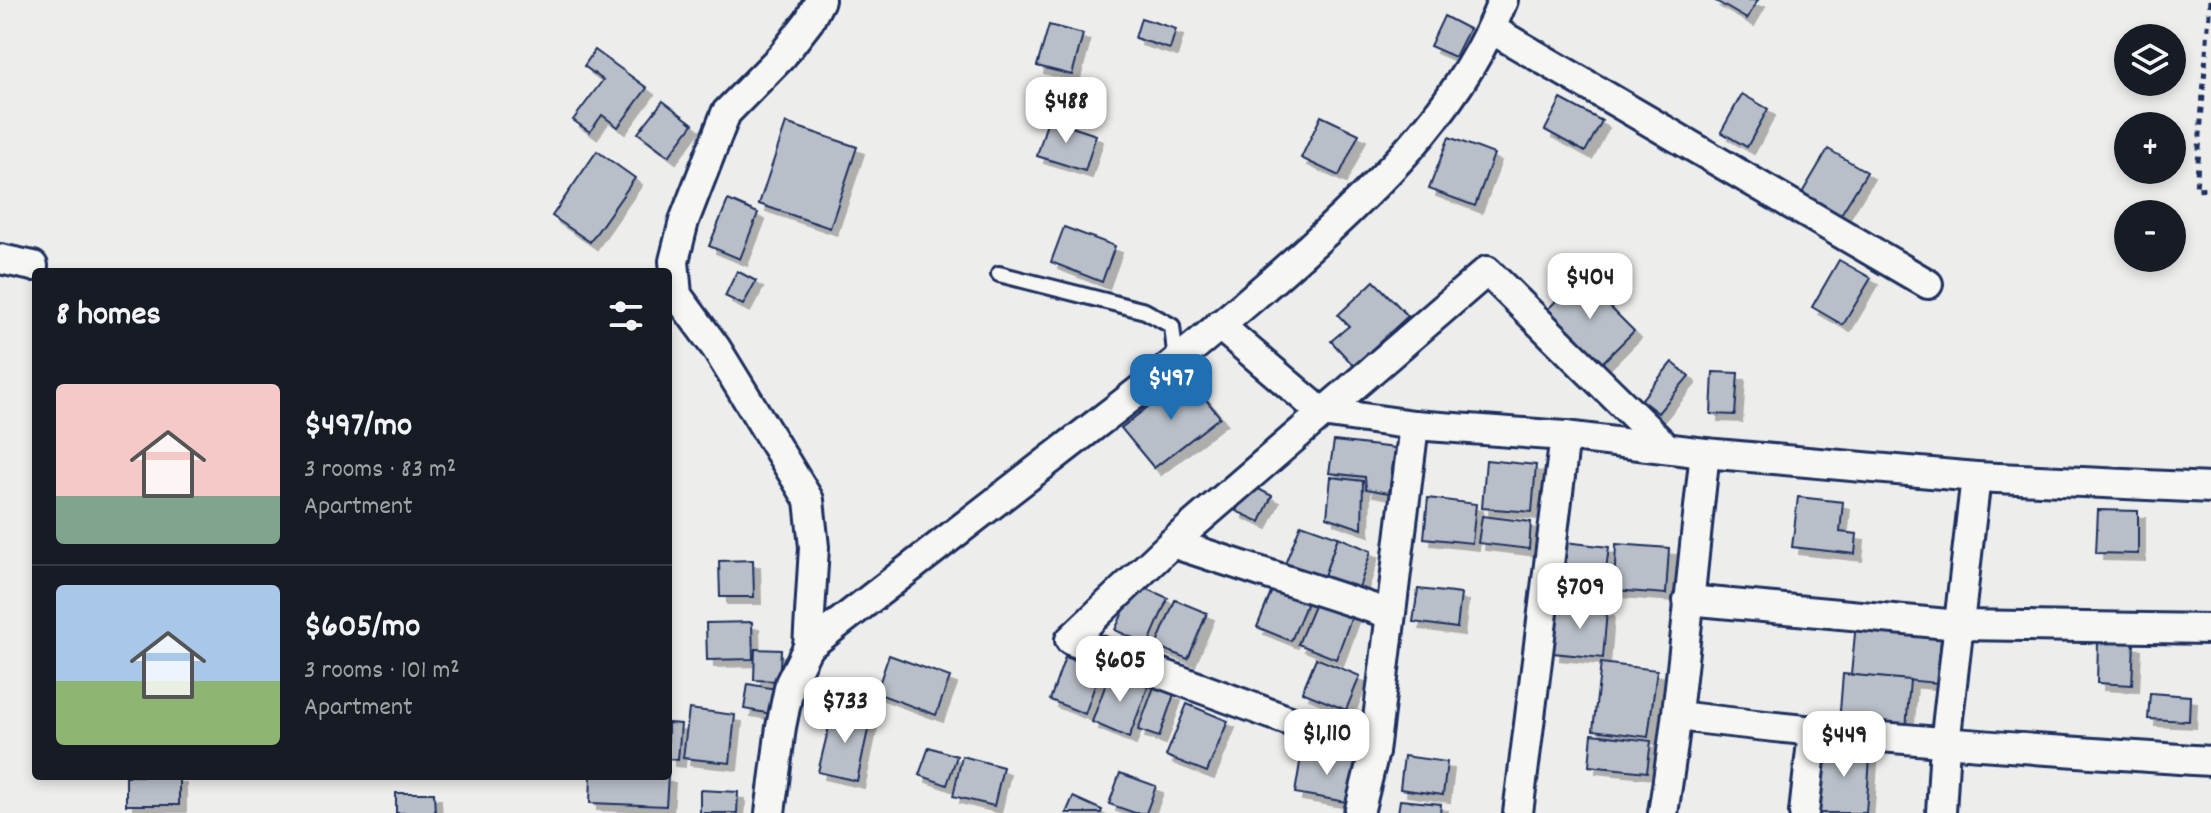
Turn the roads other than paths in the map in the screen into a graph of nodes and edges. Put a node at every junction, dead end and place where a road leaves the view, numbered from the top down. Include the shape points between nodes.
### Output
1 (820, 0) edge
2 (1503, 0) edge
3 (1491, 29) junction
4 (0, 259) edge
5 (33, 266) dead end
6 (999, 274) dead end
7 (1928, 284) dead end
8 (1219, 325) junction
9 (1176, 362) junction
10 (1321, 412) junction
11 (1414, 425) junction
12 (1565, 436) junction
13 (1667, 448) junction
14 (1705, 453) junction
15 (1976, 477) junction
16 (2211, 488) edge
17 (1172, 543) junction
18 (1688, 600) junction
19 (1390, 614) junction
20 (1959, 625) junction
21 (2211, 629) edge
22 (808, 647) junction
23 (1678, 716) junction
24 (1813, 733) junction
25 (1945, 744) junction
26 (1374, 752) junction
27 (2211, 761) edge
28 (770, 813) edge
29 (1359, 813) edge
30 (1518, 813) edge
31 (1663, 813) edge
32 (1804, 813) edge
33 (1941, 813) edge

1 - 22 street via 782,56 726,113 674,261 677,295 716,348 809,500 814,547
2 - 3 street
3 - 7 street
3 - 8 street via 1413,147 1247,305
4 - 5 street
6 - 9 lane via 1145,311 1172,326
8 - 9 street
8 - 10 street
9 - 22 street
10 - 11 street
10 - 13 street via 1487,271
10 - 17 street
11 - 12 street
11 - 19 street
12 - 13 street
12 - 30 street
13 - 14 street
14 - 15 street
14 - 18 street
15 - 16 street
15 - 20 street
17 - 19 street
17 - 26 street via 1070,640
18 - 20 street
18 - 23 street
19 - 26 street
20 - 21 street
20 - 25 street
22 - 28 street via 790,683
23 - 24 street
23 - 31 street
24 - 25 street
24 - 32 street
25 - 27 street
25 - 33 street
26 - 29 street

